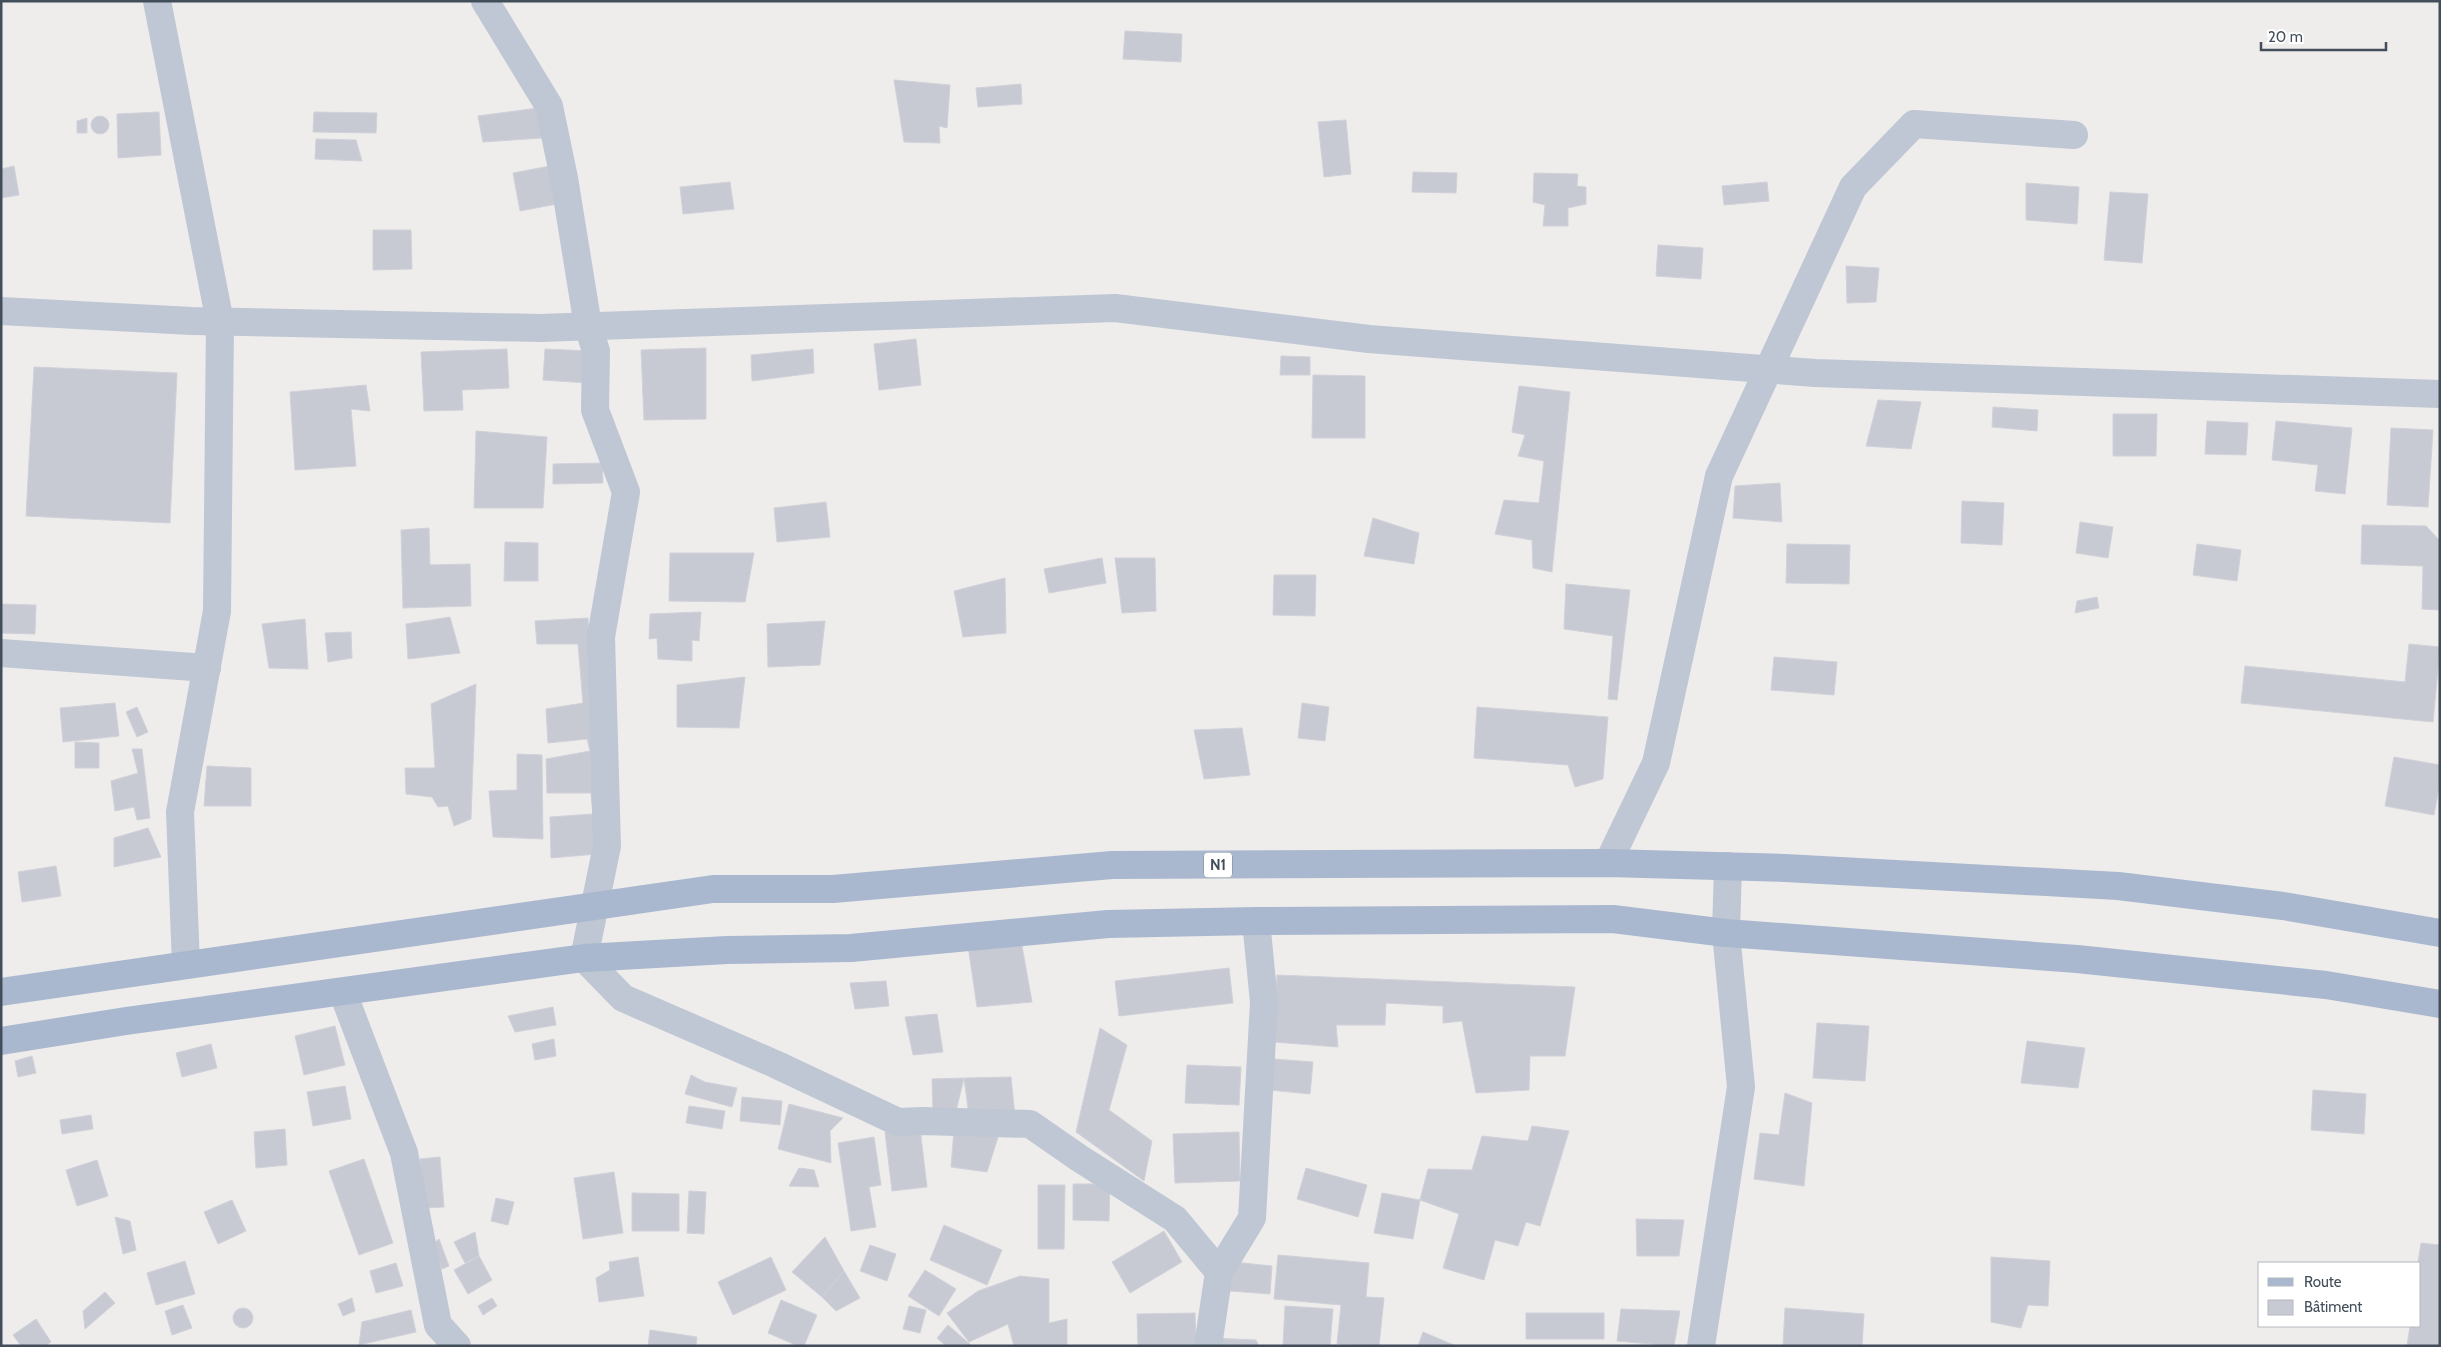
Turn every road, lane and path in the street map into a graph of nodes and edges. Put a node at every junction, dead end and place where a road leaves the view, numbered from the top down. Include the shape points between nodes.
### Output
1 (157, 1) edge
2 (485, 1) edge
3 (2074, 135) dead end
4 (1, 311) edge
5 (220, 322) junction
6 (588, 326) junction
7 (1769, 370) junction
8 (2440, 394) edge
9 (1, 653) edge
10 (207, 668) junction
11 (1608, 863) junction
12 (1728, 866) junction
13 (595, 905) junction
14 (1256, 921) junction
15 (1726, 933) junction
16 (2440, 934) edge
17 (584, 958) junction
18 (186, 965) junction
19 (1, 992) edge
20 (343, 992) junction
21 (2440, 1004) edge
22 (1, 1041) edge
23 (1219, 1272) junction
24 (458, 1346) edge
25 (1208, 1346) edge
26 (1701, 1346) edge

1 - 5 street
2 - 6 street via 549,106
3 - 7 street via 1914,124 1853,187
4 - 5 street
5 - 6 street via 540,328
5 - 10 street via 217,611
6 - 7 street via 1115,308 1369,339
6 - 13 street via 596,351 595,410 626,492 601,637 607,846
7 - 8 street
7 - 11 street via 1719,476 1656,763
9 - 10 street
10 - 18 street via 180,812
11 - 12 main road, N1
11 - 13 main road, N1 via 1112,865 833,889 713,889
12 - 15 street
12 - 16 main road, N1 via 2118,886 2283,906
13 - 17 street
13 - 18 main road, N1
14 - 15 main road via 1613,919
14 - 17 main road via 1108,924 851,948 727,950
14 - 23 street via 1264,1002 1252,1218
15 - 21 main road via 2078,959 2326,985
15 - 26 street via 1741,1087
17 - 20 main road
17 - 23 street via 623,998 898,1122 1030,1124 1175,1219
18 - 19 main road, N1
20 - 22 main road
20 - 24 street via 404,1153 438,1325
23 - 25 street

